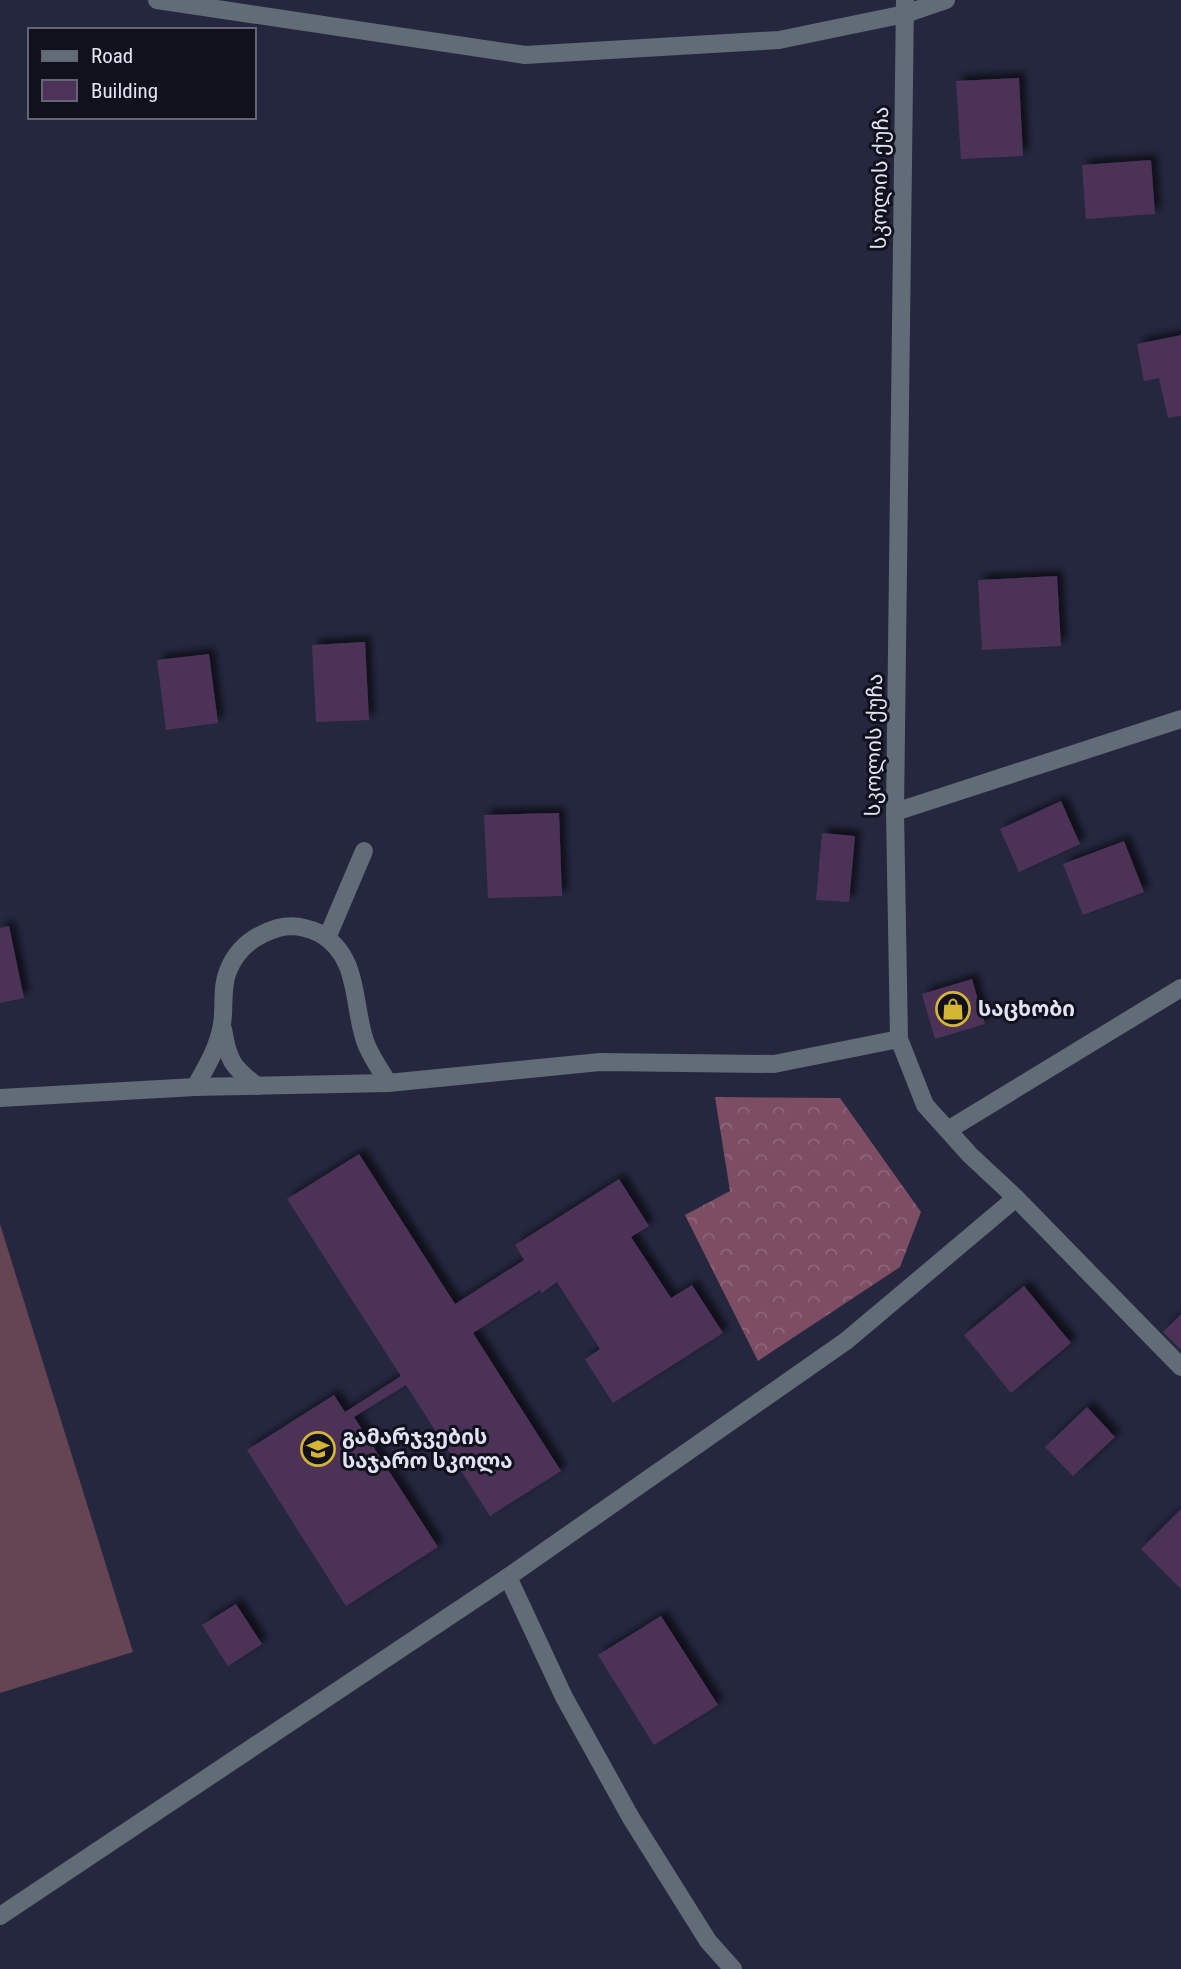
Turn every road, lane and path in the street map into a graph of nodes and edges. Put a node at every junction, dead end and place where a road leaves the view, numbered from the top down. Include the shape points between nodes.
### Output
1 (157, 0) edge
2 (946, 0) edge
3 (905, 7) edge
4 (1181, 719) edge
5 (895, 812) junction
6 (364, 851) dead end
7 (327, 938) junction
8 (1181, 988) edge
9 (222, 1026) junction
10 (899, 1039) junction
11 (388, 1083) junction
12 (257, 1086) junction
13 (195, 1087) junction
14 (0, 1098) edge
15 (948, 1130) junction
16 (1016, 1198) junction
17 (1181, 1367) edge
18 (509, 1577) junction
19 (0, 1916) edge
20 (733, 1969) edge

1 - 3 street via 525,55 779,40
2 - 3 street
3 - 5 street, სკოლის ქუჩა
4 - 5 street
5 - 10 street, სკოლის ქუჩა
6 - 7 street
7 - 9 street via 312,929 289,925 245,943 228,971
7 - 11 street via 344,954 365,1043
8 - 15 street
9 - 12 street via 226,1052 237,1071
9 - 13 street
10 - 11 street via 774,1064 600,1062
10 - 15 street, სკოლის ქუჩა via 925,1105
11 - 12 street
12 - 13 street
13 - 14 street
15 - 16 street, სკოლის ქუჩა
16 - 17 street, სკოლის ქუჩა
16 - 18 street via 846,1341
18 - 19 street
18 - 20 street via 564,1697 631,1818 708,1941

